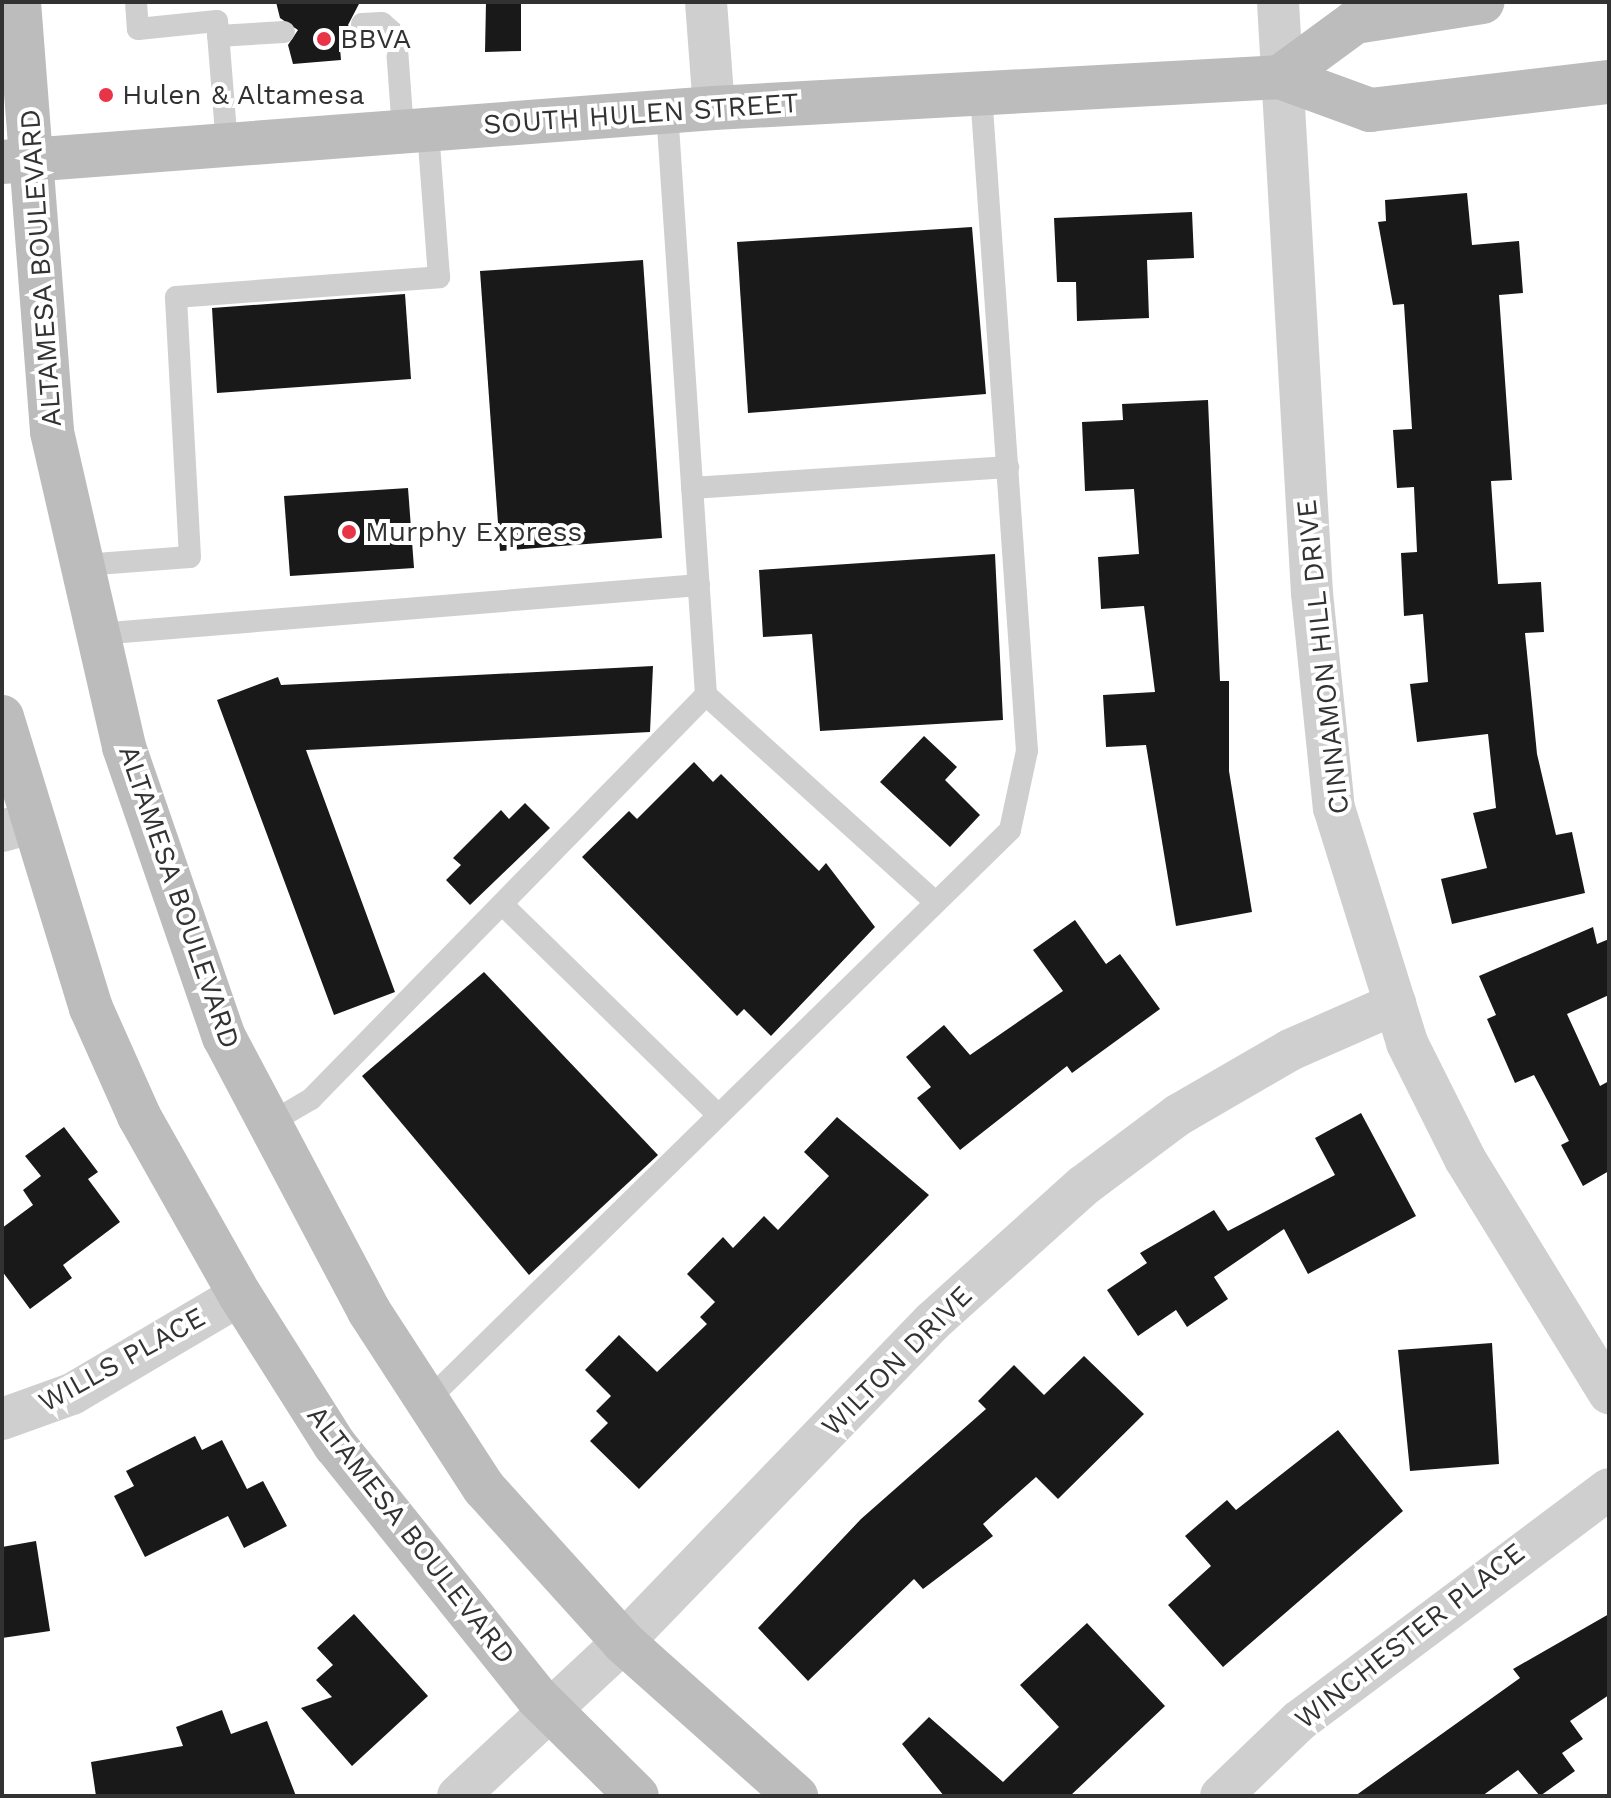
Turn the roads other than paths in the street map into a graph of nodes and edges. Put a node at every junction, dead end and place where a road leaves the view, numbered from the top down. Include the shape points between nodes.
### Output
1 (19, 2) edge
2 (136, 2) edge
3 (706, 2) edge
4 (1278, 2) edge
5 (1482, 2) edge
6 (362, 24) dead end
7 (284, 32) dead end
8 (218, 36) junction
9 (1280, 77) junction
10 (1609, 82) edge
11 (981, 93) junction
12 (714, 108) junction
13 (667, 111) junction
14 (416, 130) junction
15 (227, 144) junction
16 (18, 160) edge
17 (1008, 467) junction
18 (692, 488) junction
19 (83, 565) junction
20 (699, 585) junction
21 (98, 634) junction
22 (706, 695) junction
23 (2, 717) edge
24 (16, 827) edge
25 (935, 902) junction
26 (502, 904) junction
27 (1395, 1004) junction
28 (718, 1115) junction
29 (270, 1123) junction
30 (240, 1295) junction
31 (1609, 1393) edge
32 (427, 1401) junction
33 (2, 1419) edge
34 (1609, 1489) edge
35 (623, 1642) junction
36 (548, 1707) junction
37 (458, 1796) edge
38 (637, 1796) edge
39 (796, 1796) edge
40 (1221, 1796) edge

1 - 16 main road, ALTAMESA BOULEVARD
2 - 8 lane via 138,29 217,21
3 - 12 street
4 - 9 street, CINNAMON HILL DRIVE
5 - 9 main road via 1355,22
6 - 14 lane via 382,23 396,35
7 - 8 lane
8 - 15 lane
9 - 10 main road, SOUTH HULEN STREET via 1370,110
9 - 11 main road, SOUTH HULEN STREET
9 - 27 street, CINNAMON HILL DRIVE via 1312,593 1334,808
11 - 12 main road, SOUTH HULEN STREET
11 - 17 lane
12 - 13 main road, SOUTH HULEN STREET
13 - 14 main road, SOUTH HULEN STREET
13 - 18 lane
14 - 15 main road, SOUTH HULEN STREET
14 - 19 lane via 439,277 176,297 190,557
15 - 16 main road, SOUTH HULEN STREET
16 - 19 main road, ALTAMESA BOULEVARD via 43,374
17 - 18 lane
17 - 25 lane via 1027,751 1010,830
18 - 20 lane
19 - 21 main road, ALTAMESA BOULEVARD
20 - 21 lane
20 - 22 lane
21 - 29 main road, ALTAMESA BOULEVARD via 124,747 224,1037
22 - 25 lane
22 - 26 lane
23 - 24 main road, ALTAMESA BOULEVARD
24 - 30 main road, ALTAMESA BOULEVARD via 139,1116
25 - 28 lane
26 - 28 lane
26 - 29 lane via 311,1099
27 - 31 street, CINNAMON HILL DRIVE via 1465,1159
27 - 35 street, WILTON DRIVE via 1290,1050 1178,1115 1083,1186 933,1321
28 - 32 lane
29 - 32 main road, ALTAMESA BOULEVARD via 369,1311
30 - 33 street, WILLS PLACE via 72,1394
30 - 36 main road, ALTAMESA BOULEVARD via 335,1445
32 - 35 main road, ALTAMESA BOULEVARD via 484,1488
34 - 40 street, WINCHESTER PLACE via 1554,1523 1299,1721
35 - 36 street, WILTON DRIVE
35 - 39 main road, ALTAMESA BOULEVARD
36 - 37 street, WILTON DRIVE
36 - 38 main road, ALTAMESA BOULEVARD

